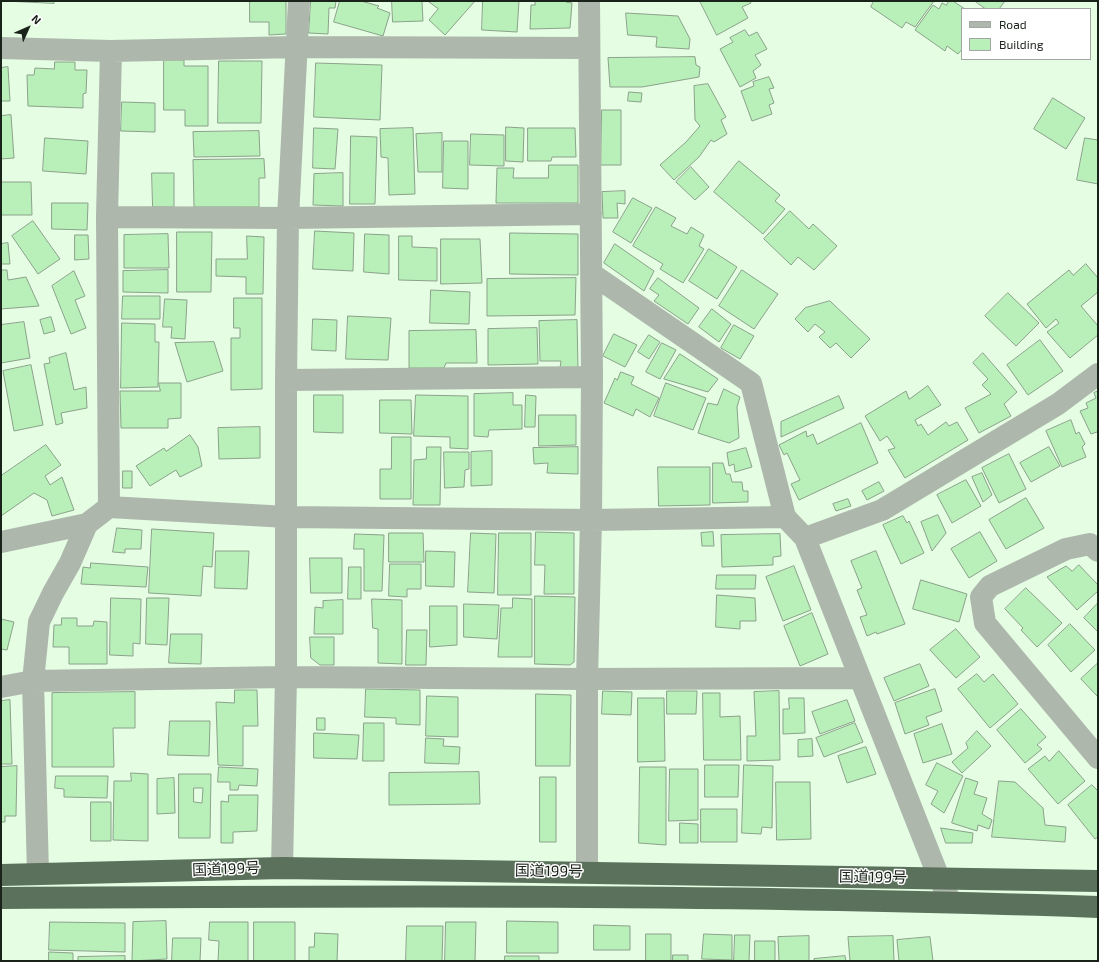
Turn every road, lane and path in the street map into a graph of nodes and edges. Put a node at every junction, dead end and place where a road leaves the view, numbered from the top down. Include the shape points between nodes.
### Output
1 (299, 1) edge
2 (589, 1) edge
3 (297, 47) junction
4 (1, 48) edge
5 (589, 48) junction
6 (111, 50) junction
7 (591, 214) junction
8 (107, 217) junction
9 (288, 218) junction
10 (592, 274) junction
11 (1098, 374) edge
12 (592, 377) junction
13 (286, 380) junction
14 (110, 507) junction
15 (286, 517) junction
16 (785, 517) junction
17 (591, 520) junction
18 (87, 524) junction
19 (805, 538) junction
20 (1, 542) edge
21 (1098, 551) edge
22 (286, 677) junction
23 (859, 678) junction
24 (587, 679) junction
25 (33, 681) junction
26 (1, 687) edge
27 (1098, 758) edge
28 (282, 868) junction
29 (587, 872) junction
30 (38, 874) junction
31 (1, 875) edge
32 (939, 878) junction
33 (1098, 881) edge
34 (1, 898) edge
35 (951, 902) junction
36 (1098, 907) edge

1 - 3 street
2 - 5 street
3 - 5 street
3 - 6 street
3 - 9 street
4 - 6 street
5 - 7 street
6 - 8 street
7 - 9 street
7 - 10 street
8 - 9 street
8 - 14 street
9 - 13 street
10 - 12 street
10 - 16 street via 751,383
11 - 19 street via 1058,404 882,510
12 - 13 street
12 - 17 street
13 - 15 street
14 - 15 street
14 - 18 street
15 - 17 street
15 - 22 street
16 - 17 street
16 - 19 street
17 - 24 street
18 - 20 street
18 - 25 street via 39,622
19 - 23 street
21 - 27 street via 1090,544 1066,549 990,586 981,597 985,623
22 - 24 street
22 - 25 street
22 - 28 street
23 - 24 street
23 - 32 street
24 - 29 street
25 - 26 street
25 - 30 street
28 - 29 highway, 国道199号
28 - 30 highway, 国道199号
29 - 32 highway, 国道199号
30 - 31 highway, 国道199号
32 - 33 highway, 国道199号
32 - 35 street
34 - 35 highway, 国道199号 via 427,896
35 - 36 highway, 国道199号

